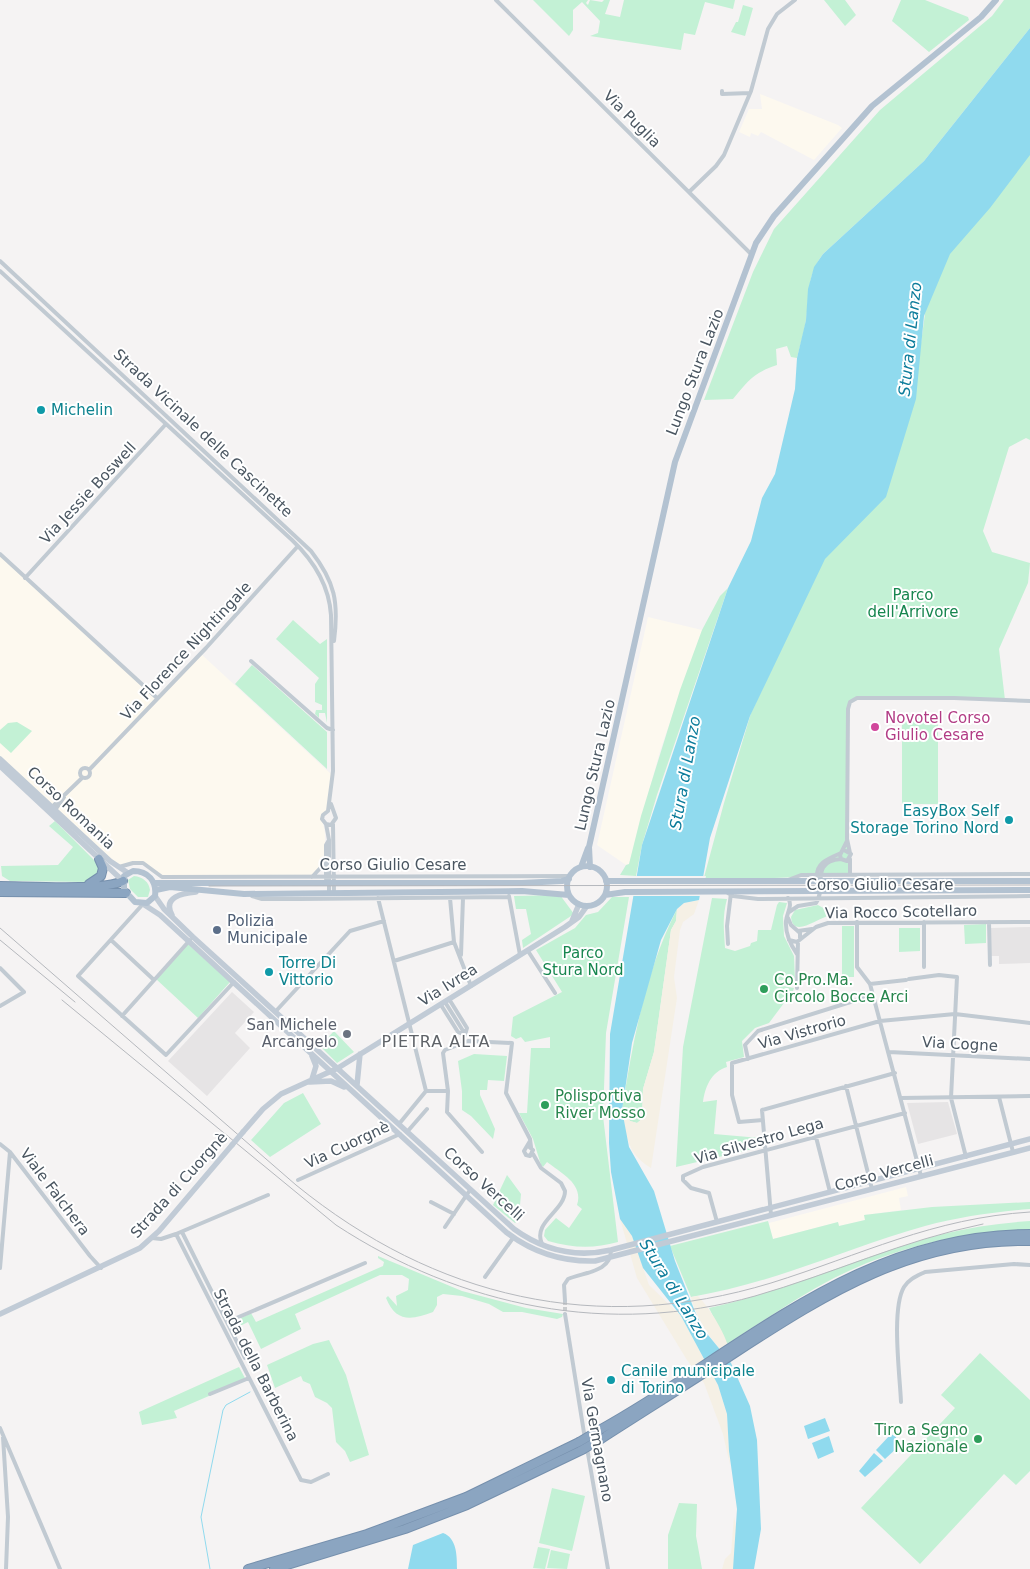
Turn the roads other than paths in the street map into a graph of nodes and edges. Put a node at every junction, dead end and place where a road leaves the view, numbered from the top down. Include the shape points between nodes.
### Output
1 (496, 0) edge
2 (795, 0) edge
3 (996, 0) edge
4 (722, 91) dead end
5 (750, 93) junction
6 (689, 192) junction
7 (752, 255) junction
8 (1, 266) edge
9 (166, 424) junction
10 (200, 446) junction
11 (195, 451) junction
12 (298, 546) junction
13 (0, 554) edge
14 (26, 578) junction
15 (332, 650) junction
16 (251, 661) dead end
17 (156, 698) junction
18 (1030, 701) edge
19 (332, 730) junction
20 (0, 759) edge
21 (0, 766) edge
22 (89, 770) junction
23 (82, 778) junction
24 (52, 810) junction
25 (331, 811) junction
26 (326, 824) junction
27 (333, 824) junction
28 (848, 839) junction
29 (329, 840) junction
30 (589, 847) junction
31 (842, 852) junction
32 (850, 853) junction
33 (99, 859) junction
34 (841, 859) junction
35 (850, 859) junction
36 (138, 862) junction
37 (325, 863) junction
38 (119, 867) junction
39 (581, 867) junction
40 (590, 867) junction
41 (137, 871) junction
42 (128, 873) junction
43 (1030, 874) edge
44 (850, 875) junction
45 (312, 877) junction
46 (569, 877) junction
47 (819, 877) junction
48 (123, 880) junction
49 (215, 880) junction
50 (330, 880) junction
51 (606, 881) junction
52 (154, 882) junction
53 (1030, 882) edge
54 (0, 886) edge
55 (82, 888) junction
56 (1030, 890) edge
57 (198, 891) junction
58 (0, 892) edge
59 (729, 892) junction
60 (126, 893) junction
61 (155, 893) junction
62 (509, 894) junction
63 (819, 894) junction
64 (425, 895) junction
65 (570, 895) junction
66 (605, 895) junction
67 (332, 896) junction
68 (1030, 896) edge
69 (378, 898) junction
70 (450, 898) junction
71 (463, 898) junction
72 (788, 898) junction
73 (143, 904) junction
74 (463, 904) junction
75 (579, 904) junction
76 (451, 905) junction
77 (587, 906) junction
78 (788, 914) junction
79 (174, 919) junction
80 (384, 921) junction
81 (857, 922) junction
82 (924, 922) junction
83 (989, 922) junction
84 (1030, 922) edge
85 (570, 924) junction
86 (814, 928) junction
87 (797, 930) junction
88 (788, 934) junction
89 (193, 937) junction
90 (110, 940) junction
91 (789, 940) junction
92 (799, 940) junction
93 (188, 942) junction
94 (454, 942) junction
95 (728, 944) dead end
96 (528, 950) junction
97 (797, 954) junction
98 (520, 955) junction
99 (461, 958) junction
100 (394, 961) junction
101 (990, 965) dead end
102 (924, 966) dead end
103 (0, 968) edge
104 (154, 980) junction
105 (234, 982) junction
106 (870, 984) junction
107 (471, 986) junction
108 (797, 988) dead end
109 (555, 993) dead end
110 (873, 994) junction
111 (445, 1002) junction
112 (0, 1006) edge
113 (276, 1011) junction
114 (955, 1014) junction
115 (122, 1016) junction
116 (880, 1021) junction
117 (1030, 1023) edge
118 (409, 1024) junction
119 (465, 1034) junction
120 (468, 1041) junction
121 (310, 1052) junction
122 (889, 1052) junction
123 (360, 1054) junction
124 (953, 1055) junction
125 (748, 1058) junction
126 (1030, 1059) edge
127 (338, 1068) junction
128 (330, 1071) junction
129 (895, 1073) junction
130 (312, 1079) junction
131 (305, 1082) junction
132 (357, 1085) junction
133 (846, 1086) junction
134 (352, 1091) junction
135 (426, 1091) junction
136 (448, 1091) junction
137 (732, 1095) joint
138 (999, 1096) junction
139 (1030, 1096) edge
140 (901, 1098) junction
141 (951, 1098) junction
142 (427, 1109) dead end
143 (906, 1113) junction
144 (763, 1120) junction
145 (399, 1124) junction
146 (856, 1126) junction
147 (406, 1130) junction
148 (399, 1135) junction
149 (816, 1137) junction
150 (1030, 1140) edge
151 (0, 1144) edge
152 (1010, 1144) junction
153 (530, 1147) junction
154 (1030, 1148) edge
155 (765, 1151) junction
156 (10, 1152) junction
157 (482, 1152) dead end
158 (1013, 1153) junction
159 (533, 1154) junction
160 (966, 1157) junction
161 (919, 1168) junction
162 (921, 1176) junction
163 (298, 1180) dead end
164 (870, 1181) junction
165 (872, 1189) junction
166 (470, 1190) junction
167 (830, 1192) junction
168 (465, 1194) junction
169 (268, 1195) dead end
170 (431, 1202) dead end
171 (770, 1207) junction
172 (454, 1214) junction
173 (771, 1215) junction
174 (717, 1222) junction
175 (445, 1227) dead end
176 (159, 1231) junction
177 (182, 1232) junction
178 (176, 1234) junction
179 (682, 1234) junction
180 (1030, 1234) edge
181 (168, 1237) junction
182 (152, 1238) junction
183 (514, 1238) junction
184 (1030, 1240) edge
185 (543, 1246) junction
186 (609, 1254) junction
187 (364, 1263) dead end
188 (1030, 1265) edge
189 (0, 1268) edge
190 (99, 1269) junction
191 (485, 1277) dead end
192 (564, 1301) tunnel mouth
193 (0, 1314) edge
194 (565, 1314) tunnel mouth
195 (227, 1322) junction
196 (731, 1352) junction
197 (256, 1356) dead end
198 (249, 1378) junction
199 (210, 1394) dead end
200 (662, 1396) junction
201 (901, 1402) dead end
202 (0, 1428) edge
203 (3, 1437) junction
204 (581, 1446) junction
205 (328, 1474) dead end
206 (385, 1532) junction
207 (6, 1569) edge
208 (60, 1569) edge
209 (248, 1569) edge
210 (274, 1569) edge
211 (608, 1569) edge

1 - 6 street, Via Puglia
2 - 5 street via 777,14 768,29
3 - 7 main road, Lungo Stura Lazio via 981,17 872,106 774,216 757,241
4 - 5 street via 722,94
5 - 6 street via 724,155
6 - 7 street, Via Puglia
7 - 30 main road, Lungo Stura Lazio via 675,462
8 - 9 street, Strada Vicinale delle Cascinette
8 - 10 street, Strada Vicinale delle Cascinette
9 - 11 street, Strada Vicinale delle Cascinette
9 - 14 street, Via Jessie Boswell
10 - 11 street
10 - 15 street, Strada Vicinale delle Cascinette via 300,539 325,571 337,604
11 - 12 street, Strada Vicinale delle Cascinette
12 - 15 street, Strada Vicinale delle Cascinette via 315,566 326,591 330,605
12 - 17 street, Via Florence Nightingale
13 - 14 street
14 - 17 street
15 - 19 street, Strada Vicinale delle Cascinette
16 - 19 street
17 - 22 street, Via Florence Nightingale
18 - 28 street via 857,698 850,702
19 - 25 street, Strada Vicinale delle Cascinette
20 - 24 main road, Corso Romania
21 - 24 main road, Corso Romania
22 - 23 street via 89,777
22 - 23 street via 80,770
23 - 24 street
24 - 33 main road, Corso Romania
24 - 38 main road, Corso Romania
25 - 26 street via 322,817
25 - 27 street via 336,818
26 - 27 street
26 - 29 street
27 - 50 street
28 - 31 street
28 - 32 street
29 - 37 street
29 - 50 street
30 - 39 main road, Lungo Stura Lazio
30 - 40 main road, Lungo Stura Lazio
31 - 32 street
31 - 34 street
31 - 47 street via 823,862
32 - 35 street, Corso Giulio Cesare
33 - 48 main road, Corso Romania
33 - 55 highway via 101,876
34 - 35 street
34 - 47 street via 826,865
35 - 44 street, Corso Giulio Cesare
36 - 38 street
36 - 41 street
36 - 49 street, Corso Giulio Cesare via 162,877
37 - 45 street
37 - 50 street
38 - 42 main road, Corso Romania
39 - 40 main road
39 - 46 main road
40 - 51 main road via 600,871
41 - 42 main road
41 - 52 main road
42 - 48 main road
43 - 44 street, Corso Giulio Cesare
44 - 47 street, Corso Giulio Cesare
45 - 49 street, Corso Giulio Cesare
45 - 50 street, Corso Giulio Cesare
46 - 50 main road, Corso Giulio Cesare via 562,882 522,883
46 - 65 main road
47 - 51 main road, Corso Giulio Cesare via 784,882
47 - 53 main road, Corso Giulio Cesare
47 - 63 street
48 - 55 highway
48 - 60 main road
49 - 50 main road, Corso Giulio Cesare
49 - 52 main road, Corso Giulio Cesare
50 - 67 street
51 - 66 main road
52 - 61 main road
54 - 55 highway
55 - 58 highway
55 - 60 highway
56 - 63 main road, Corso Giulio Cesare
57 - 61 main road, Corso Giulio Cesare via 170,887
57 - 67 main road, Corso Giulio Cesare
57 - 79 main road via 174,897 170,908
59 - 63 main road, Corso Giulio Cesare
59 - 66 main road, Corso Giulio Cesare via 625,892
59 - 72 street, Corso Giulio Cesare via 754,898
59 - 95 street
60 - 73 main road via 135,902
61 - 73 main road via 150,902
61 - 79 main road, Corso Vercelli
62 - 64 main road, Corso Giulio Cesare
62 - 65 main road, Corso Giulio Cesare
62 - 71 street, Corso Giulio Cesare
62 - 98 street
63 - 68 street, Corso Giulio Cesare
63 - 72 street, Corso Giulio Cesare
63 - 78 street via 816,903 798,906
64 - 67 main road, Corso Giulio Cesare
64 - 69 street, Corso Giulio Cesare
64 - 70 street, Corso Giulio Cesare
65 - 75 main road
66 - 77 main road via 598,903
67 - 69 street, Corso Giulio Cesare
69 - 80 street
70 - 71 street, Corso Giulio Cesare
70 - 76 street
71 - 74 street
72 - 78 street via 791,905
73 - 90 street
73 - 93 main road, Corso Vercelli via 156,911
74 - 76 street
74 - 99 street
75 - 77 main road
75 - 85 main road
76 - 94 street
77 - 85 main road, Via Ivrea
78 - 87 street via 790,924
78 - 88 street
79 - 89 main road, Corso Vercelli
80 - 100 street
80 - 113 street via 350,931
81 - 82 street, Via Rocco Scotellaro
81 - 86 street, Via Rocco Scotellaro via 827,923
81 - 106 street via 857,967
82 - 83 street, Via Rocco Scotellaro
82 - 102 street
83 - 84 street, Via Rocco Scotellaro
83 - 101 street, Via Rocco Scotellaro
85 - 96 main road, Via Ivrea
86 - 87 street, Via Rocco Scotellaro
86 - 92 street, Via Rocco Scotellaro
87 - 88 street
87 - 92 street
88 - 91 street
89 - 93 street
89 - 113 main road, Corso Vercelli
90 - 104 street
90 - 115 street via 78,976
91 - 92 street via 793,943
91 - 97 street
92 - 97 street
93 - 104 street
93 - 105 main road, Corso Vercelli
94 - 99 street
94 - 100 street
96 - 98 main road, Via Ivrea
96 - 109 street
97 - 108 street
98 - 107 main road, Via Ivrea
99 - 107 street
100 - 118 street
103 - 112 street via 24,991
104 - 115 street
105 - 115 street via 166,1055
105 - 121 main road, Corso Vercelli
106 - 110 street
106 - 114 street via 956,975
107 - 111 main road, Via Ivrea
110 - 116 street
110 - 125 street via 758,1031 745,1044
111 - 118 main road, Via Ivrea
111 - 119 street via 458,1032
111 - 119 street via 467,1028
113 - 127 main road, Corso Vercelli
114 - 116 street, Via Vistrorio
114 - 117 street, Via Vistrorio
114 - 124 street
116 - 122 street
116 - 125 street, Via Vistrorio
118 - 123 main road, Via Ivrea
118 - 135 street
119 - 120 street
120 - 136 street via 443,1051
120 - 153 street via 512,1043 506,1093
121 - 128 main road, Corso Vercelli
121 - 130 main road via 316,1066
122 - 124 street, Via Cogne
122 - 129 street
123 - 127 main road, Via Ivrea
123 - 132 main road
124 - 126 street, Via Cogne
124 - 141 street
125 - 137 street, Via Vistrorio via 732,1063
127 - 128 main road, Strada di Cuorgnè
127 - 132 main road, Corso Vercelli
128 - 130 main road, Strada di Cuorgnè
128 - 134 main road, Corso Vercelli
129 - 133 street
129 - 140 street
130 - 131 main road, Strada di Cuorgnè
131 - 134 main road via 331,1081
131 - 176 main road, Strada di Cuorgnè, bridge via 269,1103
132 - 145 main road, Corso Vercelli
133 - 144 street via 762,1110
133 - 146 street
134 - 148 main road, Corso Vercelli
135 - 136 street
135 - 145 street
136 - 157 street via 447,1114
137 - 144 street, Via Silvestro Lega via 739,1122
138 - 139 street
138 - 141 street
138 - 152 street
140 - 141 street
140 - 143 street
141 - 160 street
142 - 147 street, Via Cuorgnè
143 - 146 street, Via Silvestro Lega
143 - 161 street
144 - 155 street
145 - 147 main road, Corso Vercelli
146 - 149 street, Via Silvestro Lega
146 - 164 street
147 - 148 street, Via Cuorgnè
147 - 166 main road, Corso Vercelli
148 - 163 street, Via Cuorgnè
148 - 168 main road, Corso Vercelli
149 - 155 street, Via Silvestro Lega
149 - 167 street, Corso Vercelli
150 - 152 main road, Corso Vercelli
151 - 156 street, Viale Falchera
152 - 158 street
152 - 160 main road, Corso Vercelli
153 - 159 street
153 - 159 street via 524,1149 525,1154
154 - 158 main road, Corso Vercelli
155 - 171 street
155 - 174 street, Via Silvestro Lega via 683,1176 691,1188 709,1193
156 - 189 street
156 - 190 street, Viale Falchera
158 - 162 main road, Corso Vercelli
159 - 185 street via 541,1168 561,1183 566,1191 541,1229 539,1236
160 - 161 main road, Corso Vercelli
161 - 162 street
161 - 164 main road, Corso Vercelli
162 - 165 main road, Corso Vercelli
164 - 165 street
164 - 167 main road, Corso Vercelli
165 - 173 main road, Corso Vercelli
166 - 168 street
166 - 185 main road, Corso Vercelli via 514,1229
167 - 171 main road, Corso Vercelli
168 - 172 street
168 - 183 main road, Corso Vercelli
169 - 177 street
170 - 172 street
171 - 173 street
171 - 174 main road, Corso Vercelli
172 - 175 street
173 - 179 main road, Corso Vercelli
174 - 179 main road, Corso Vercelli
176 - 181 street
176 - 182 main road, Strada di Cuorgnè
177 - 178 street
177 - 195 street, Strada della Barberina
178 - 181 street
178 - 198 street, Strada della Barberina
179 - 186 main road, Corso Vercelli
180 - 196 highway via 952,1242 882,1262 810,1297
181 - 182 street
182 - 190 main road, Strada di Cuorgnè via 135,1252
183 - 186 main road, Corso Vercelli via 558,1258 586,1261
183 - 191 street, Corso Vercelli
184 - 196 highway via 953,1248 885,1268 832,1292
185 - 186 main road, Corso Vercelli via 572,1253
186 - 192 street via 609,1263 568,1279 564,1285
187 - 195 street, Strada della Barberina
188 - 201 street via 925,1272 912,1278 904,1287 898,1311
190 - 193 main road, Strada di Cuorgnè
194 - 211 street, Via Germagnano
195 - 197 street, Strada della Barberina via 245,1358
196 - 200 highway
198 - 199 street
198 - 205 street, Strada della Barberina via 301,1480 311,1482
200 - 204 highway, bridge via 601,1430
200 - 204 highway, bridge via 601,1439
202 - 203 street
203 - 207 street via 8,1517
203 - 208 street
204 - 206 highway via 467,1505
206 - 209 highway
206 - 210 highway

